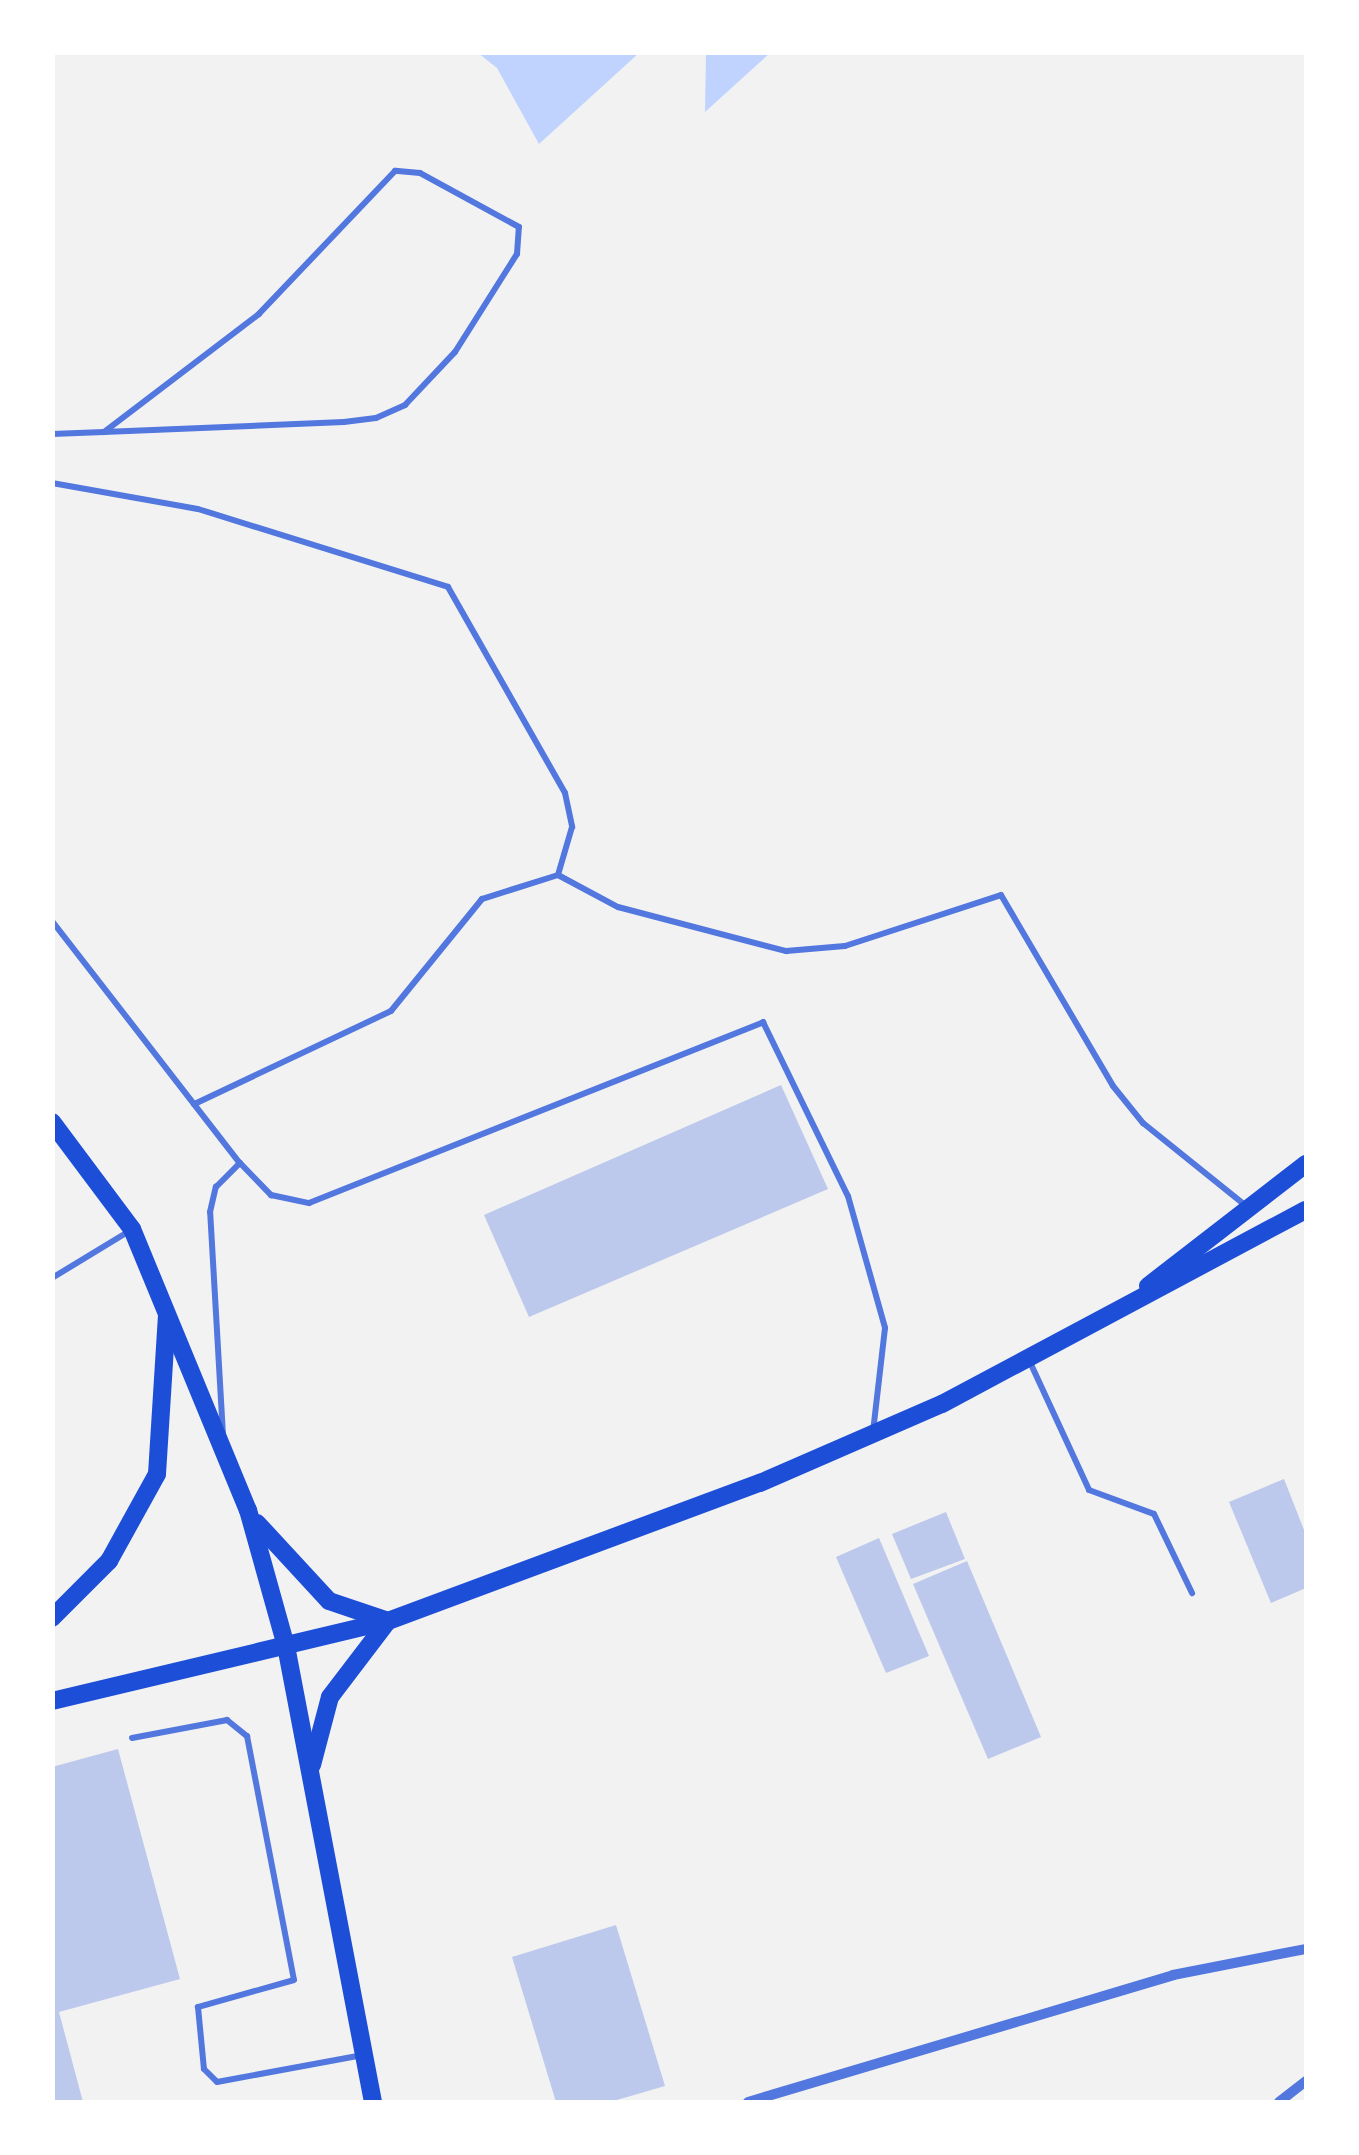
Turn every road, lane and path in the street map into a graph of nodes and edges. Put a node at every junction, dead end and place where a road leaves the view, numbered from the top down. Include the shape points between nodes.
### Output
1 (104, 432) junction
2 (52, 434) edge
3 (52, 483) edge
4 (558, 875) junction
5 (52, 921) edge
6 (194, 1104) junction
7 (52, 1122) edge
8 (240, 1163) junction
9 (1306, 1164) edge
10 (1246, 1206) junction
11 (1306, 1210) edge
12 (132, 1229) junction
13 (52, 1278) edge
14 (167, 1306) junction
15 (1117, 1312) junction
16 (1028, 1358) junction
17 (873, 1434) junction
18 (223, 1438) junction
19 (248, 1510) junction
20 (1192, 1592) dead end
21 (52, 1618) edge
22 (388, 1621) junction
23 (286, 1646) junction
24 (52, 1701) edge
25 (132, 1738) dead end
26 (310, 1770) junction
27 (1306, 1949) edge
28 (364, 2054) junction
29 (1306, 2081) edge
30 (373, 2102) edge
31 (748, 2102) edge
32 (1278, 2102) edge

1 - 1 lane via 344,422 405,405 455,352 517,254 519,227 420,173 396,171 260,314
1 - 2 lane
3 - 4 lane via 198,508 327,554 418,571 448,588 564,792 572,827
4 - 6 lane via 482,899 391,1011 284,1069
4 - 10 lane via 618,906 786,951 845,946 1001,895 1113,1086 1143,1124
5 - 6 lane
6 - 8 lane
7 - 12 main road
8 - 17 lane via 270,1195 309,1203 762,1022 848,1196 885,1328
8 - 18 lane via 216,1187 210,1212
9 - 10 main road
10 - 15 main road
11 - 15 main road
12 - 13 lane
12 - 14 main road
14 - 18 main road
14 - 21 main road via 157,1474 109,1562
15 - 16 main road
16 - 17 main road
16 - 20 lane via 1089,1490 1154,1514
17 - 22 main road
18 - 19 main road
19 - 22 main road via 308,1585
19 - 23 main road
22 - 23 main road
22 - 26 main road via 330,1697
23 - 24 main road
23 - 26 main road
25 - 28 lane via 227,1720 247,1736 294,1980 198,2007 204,2069 217,2082
26 - 28 main road
27 - 31 street via 1157,1979
28 - 30 main road
29 - 32 street

